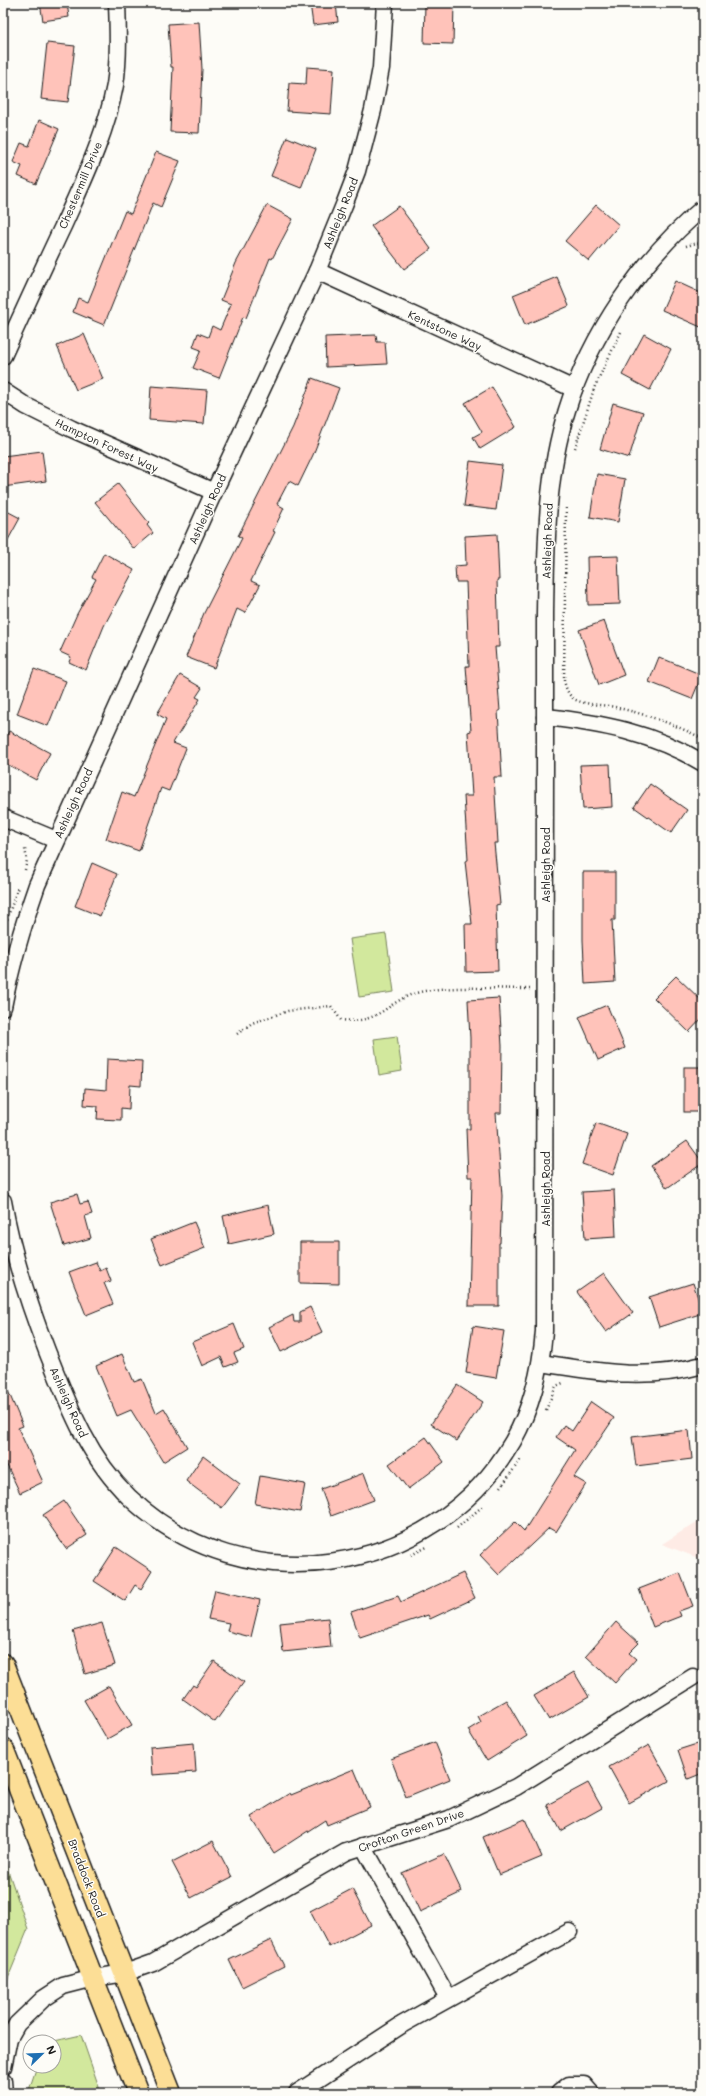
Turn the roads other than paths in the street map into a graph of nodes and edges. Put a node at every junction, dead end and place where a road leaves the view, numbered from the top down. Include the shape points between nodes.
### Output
1 (117, 3) edge
2 (385, 3) edge
3 (701, 212) edge
4 (317, 271) junction
5 (3, 356) edge
6 (574, 389) junction
7 (3, 391) edge
8 (214, 492) junction
9 (545, 717) junction
10 (703, 762) edge
11 (3, 818) edge
12 (56, 840) junction
13 (3, 1007) edge
14 (3, 1202) edge
15 (541, 1363) junction
16 (703, 1365) edge
17 (3, 1664) edge
18 (692, 1677) dead end
19 (3, 1748) edge
20 (363, 1846) junction
21 (569, 1932) dead end
22 (125, 1973) junction
23 (94, 1978) junction
24 (448, 1998) junction
25 (3, 2067) edge
26 (3, 2081) edge
27 (4, 2093) edge
28 (138, 2093) edge
29 (171, 2093) edge
30 (297, 2093) edge
31 (560, 2093) edge
32 (592, 2093) edge

1 - 5 street, Chestermill Drive via 115,83 108,117 76,196
2 - 4 street, Ashleigh Road via 381,68 373,110 357,171
3 - 6 street, Ashleigh Road via 646,266 619,304
4 - 6 street, Kentstone Way
4 - 8 street, Ashleigh Road
6 - 9 street, Ashleigh Road via 557,445 549,493 546,544
7 - 8 street, Hampton Forest Way via 26,406 72,429
8 - 12 street, Ashleigh Road
9 - 10 street via 629,730 656,739
9 - 15 street, Ashleigh Road via 544,1331
11 - 12 street
12 - 13 street, Ashleigh Road via 19,935
14 - 15 street, Ashleigh Road via 9,1238 27,1297 72,1412 94,1455 130,1497 154,1517 183,1536 233,1556 280,1564 312,1565 337,1562 389,1548 438,1522 481,1484 513,1440 527,1412
15 - 16 street via 636,1375 681,1371
17 - 22 main road, Braddock Road
18 - 20 street, Crofton Green Drive via 516,1787 449,1819
19 - 23 main road
20 - 22 street, Crofton Green Drive via 346,1852 153,1963
20 - 24 street
21 - 24 street
22 - 23 street, Crofton Green Drive
22 - 29 main road, Braddock Road
23 - 25 street, Crofton Green Drive via 63,1986 29,2012 17,2024 9,2038
23 - 28 main road
24 - 30 street
26 - 27 street
31 - 32 street via 569,2085 584,2085

